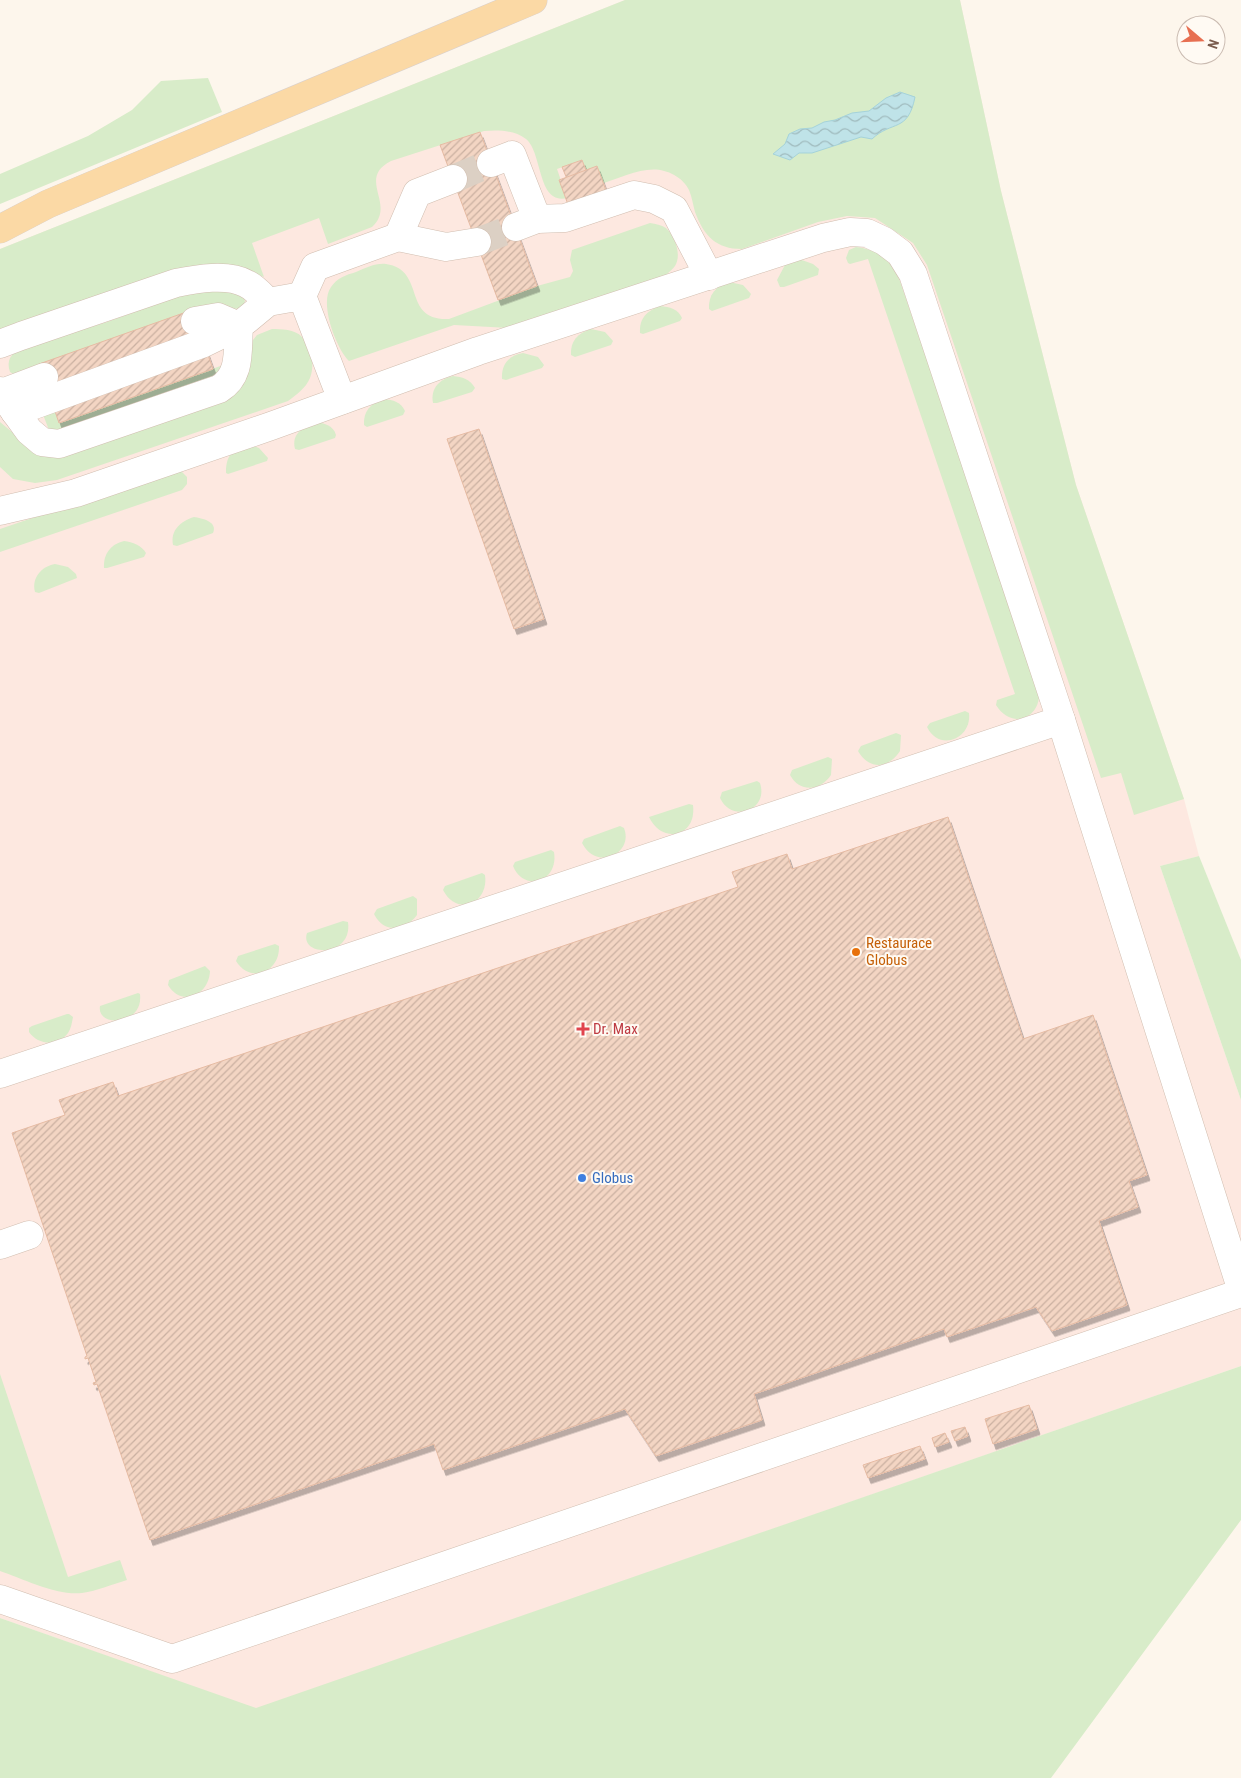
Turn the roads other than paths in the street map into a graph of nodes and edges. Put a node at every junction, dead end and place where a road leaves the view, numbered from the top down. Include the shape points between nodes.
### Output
1 (534, 0) edge
2 (491, 163) tunnel mouth
3 (453, 179) tunnel mouth
4 (48, 204) junction
5 (0, 217) edge
6 (0, 229) edge
7 (398, 237) junction
8 (476, 242) tunnel mouth
9 (709, 276) junction
10 (302, 296) junction
11 (268, 302) junction
12 (195, 321) dead end
13 (239, 326) junction
14 (0, 344) edge
15 (44, 377) dead end
16 (5, 399) edge
17 (342, 400) junction
18 (0, 511) edge
19 (1061, 720) junction
20 (0, 1074) edge
21 (29, 1235) dead end
22 (0, 1245) edge
23 (1241, 1288) edge
24 (1241, 1293) edge
25 (0, 1599) edge

1 - 4 main road
2 - 9 lane via 512,155 527,223 565,218 634,195 654,199 674,210
3 - 7 lane via 417,194
4 - 5 main road
4 - 6 main road
7 - 8 lane via 446,247
7 - 10 lane via 315,267
9 - 17 lane via 478,351
9 - 19 lane via 850,232 867,233 900,253 913,274
10 - 11 lane
10 - 17 lane
11 - 13 lane
11 - 14 lane via 246,283 224,278 197,279 176,283
12 - 13 lane via 218,317
13 - 16 lane via 204,344
13 - 16 lane via 236,366 227,384 59,444 42,442 29,431
15 - 16 lane
17 - 18 lane via 76,493
19 - 20 lane
19 - 23 lane
21 - 22 lane
24 - 25 lane via 172,1658

